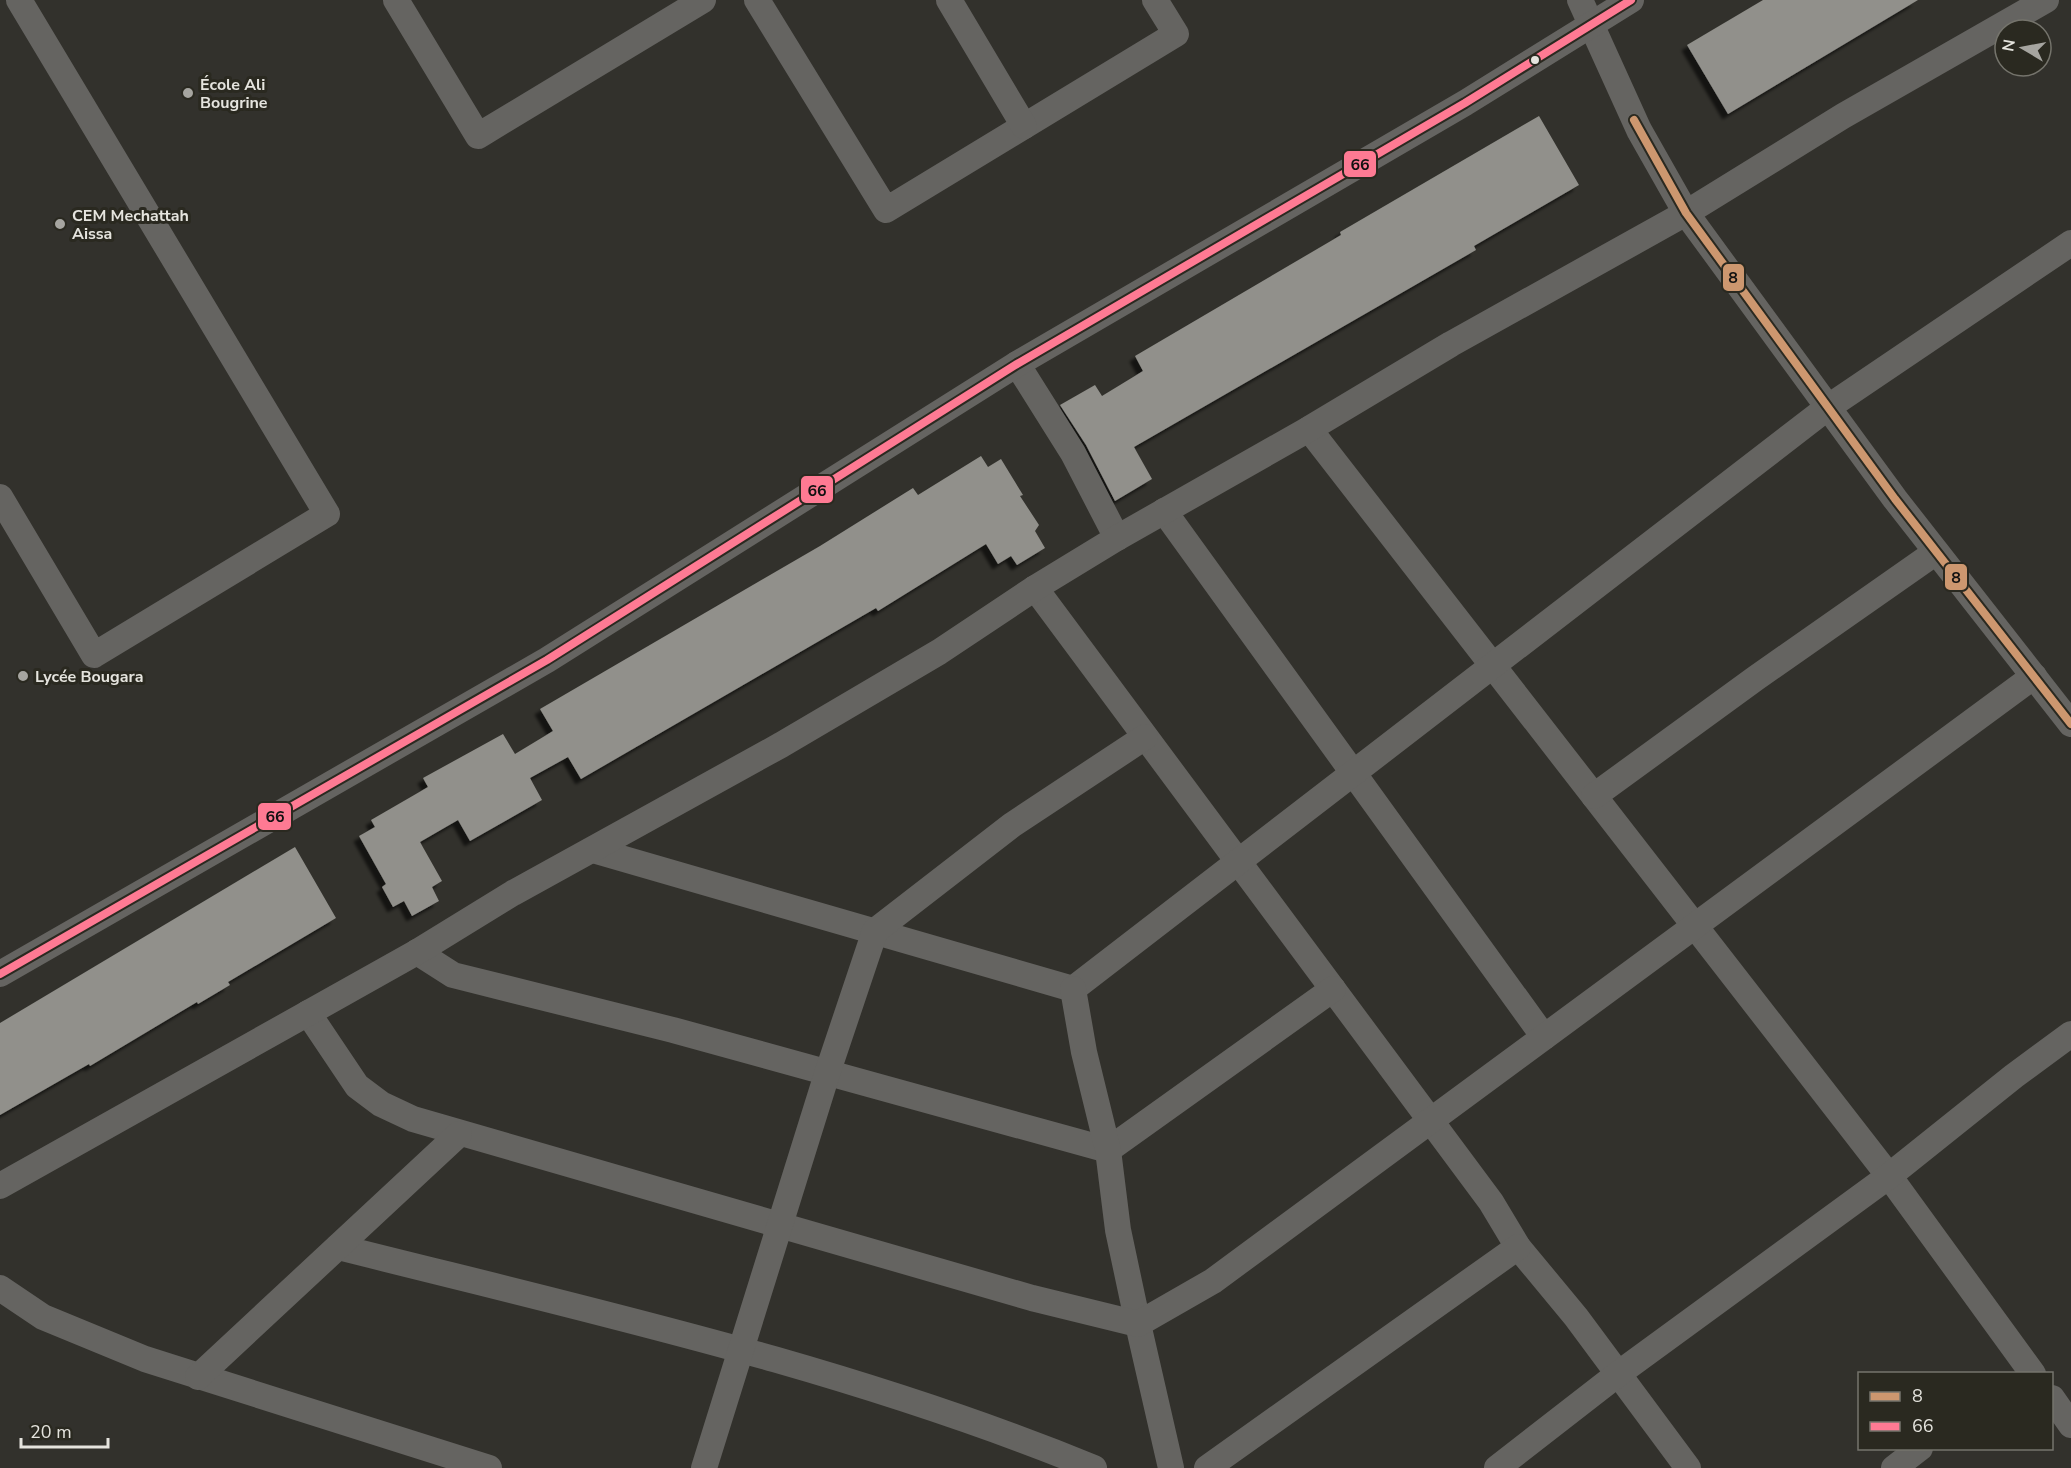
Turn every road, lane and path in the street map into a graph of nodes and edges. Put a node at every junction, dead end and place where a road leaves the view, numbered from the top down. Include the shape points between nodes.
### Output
1 (20, 0) edge
2 (396, 0) edge
3 (703, 0) edge
4 (757, 0) edge
5 (949, 0) edge
6 (1155, 0) edge
7 (1580, 0) edge
8 (1631, 0) edge
9 (2046, 0) edge
10 (1591, 24) junction
11 (1024, 126) junction
12 (1686, 213) junction
13 (2071, 243) edge
14 (1017, 364) junction
15 (1827, 408) junction
16 (1309, 429) junction
17 (0, 496) edge
18 (1164, 511) junction
19 (1117, 538) junction
20 (1936, 552) junction
21 (1035, 588) junction
22 (1492, 666) junction
23 (2034, 676) junction
24 (2071, 724) edge
25 (1145, 737) junction
26 (1353, 773) junction
27 (1594, 796) junction
28 (593, 850) junction
29 (1238, 862) junction
30 (1695, 927) junction
31 (875, 931) junction
32 (417, 952) junction
33 (0, 974) edge
34 (1073, 989) junction
35 (1333, 989) junction
36 (308, 1013) junction
37 (2071, 1034) edge
38 (1544, 1037) junction
39 (827, 1074) junction
40 (1431, 1122) junction
41 (459, 1134) junction
42 (1108, 1150) junction
43 (1889, 1176) junction
44 (0, 1186) edge
45 (780, 1224) junction
46 (338, 1247) junction
47 (1518, 1247) junction
48 (0, 1288) edge
49 (1138, 1324) junction
50 (741, 1349) junction
51 (2027, 1372) edge
52 (1618, 1374) junction
53 (198, 1377) junction
54 (2053, 1399) edge
55 (2071, 1425) edge
56 (1919, 1450) edge
57 (489, 1468) edge
58 (704, 1468) edge
59 (1094, 1468) edge
60 (1171, 1468) edge
61 (1207, 1468) edge
62 (1497, 1468) edge
63 (1688, 1468) edge
64 (1894, 1468) edge

1 - 17 street via 327,514 94,655
2 - 3 street via 478,136
4 - 11 street via 886,210
5 - 11 street
6 - 11 street via 1176,34
7 - 10 street
8 - 10 street
9 - 12 street via 1843,116
10 - 12 street via 1639,130
10 - 14 street via 1465,104
12 - 15 street
12 - 16 street via 1450,344
13 - 15 street
14 - 19 street via 1073,453
14 - 33 street via 547,660
15 - 20 street
15 - 22 street
16 - 18 street
16 - 22 street
18 - 19 street
18 - 26 street
19 - 21 street
20 - 23 street
20 - 27 street
21 - 25 street
21 - 28 street via 939,652 781,746
22 - 26 street
22 - 27 street
23 - 24 street
23 - 30 street
25 - 29 street
25 - 31 street via 1012,825
26 - 29 street
26 - 38 street
27 - 30 street
28 - 31 street
28 - 32 street
29 - 34 street
29 - 35 street
30 - 38 street
30 - 43 street
31 - 34 street
31 - 39 street
32 - 36 street
32 - 39 street via 453,975 673,1030
34 - 42 street
35 - 40 street
35 - 42 street
36 - 41 street via 357,1086 381,1104
36 - 44 street
37 - 43 street
38 - 40 street
39 - 42 street
39 - 45 street
40 - 47 street via 1491,1202
40 - 49 street via 1213,1281
41 - 45 street
41 - 46 street
42 - 49 street via 1118,1230
43 - 51 street
43 - 52 street
45 - 49 street via 1032,1298
45 - 50 street
46 - 50 street
46 - 53 street
47 - 52 street
47 - 61 street
48 - 53 street via 43,1317
49 - 60 street
50 - 58 street
50 - 59 street via 885,1392
52 - 62 street
52 - 63 street
53 - 57 street
54 - 55 street
56 - 64 street

